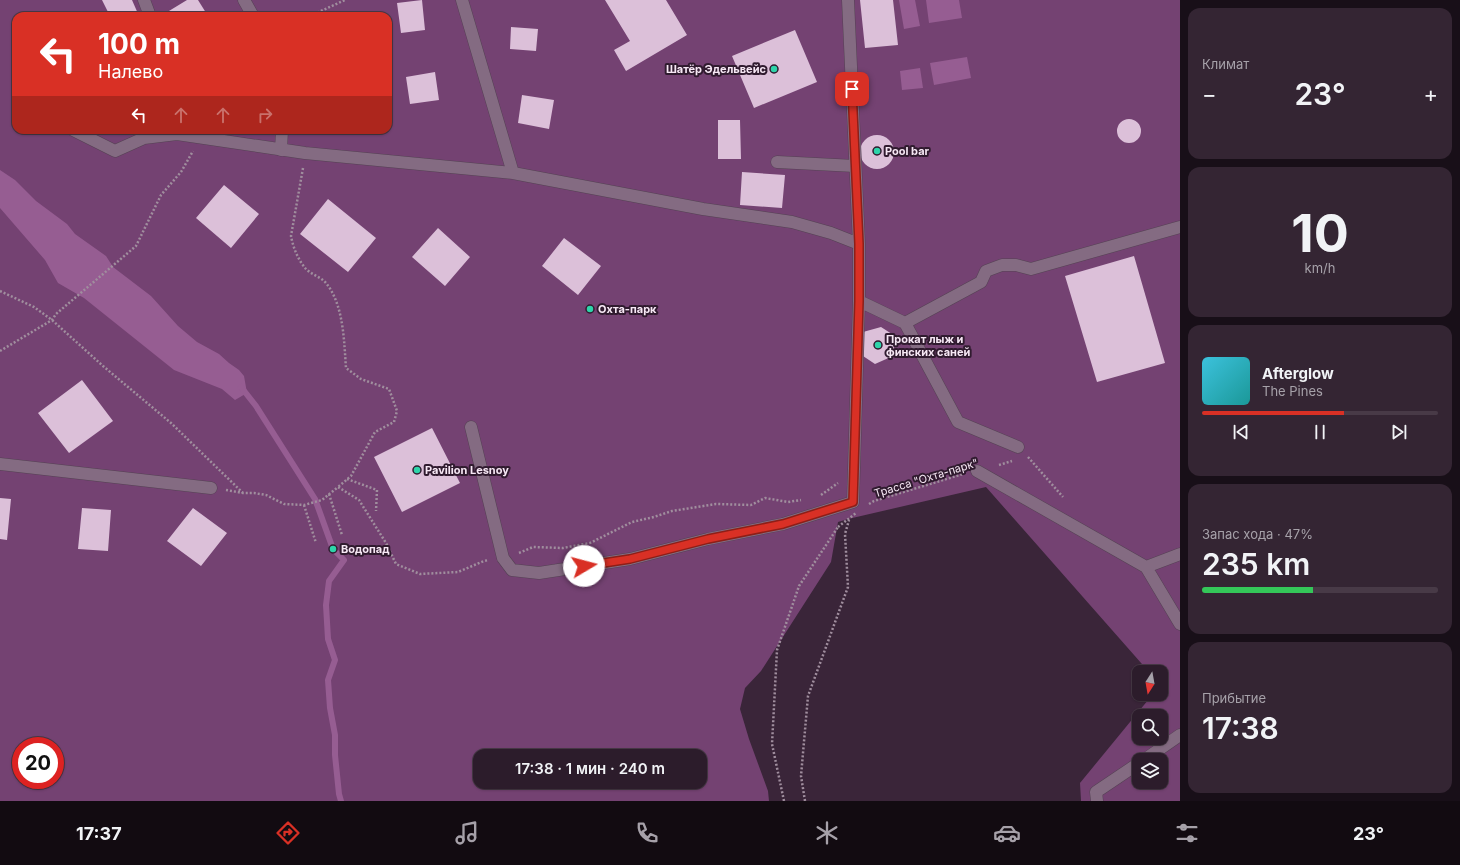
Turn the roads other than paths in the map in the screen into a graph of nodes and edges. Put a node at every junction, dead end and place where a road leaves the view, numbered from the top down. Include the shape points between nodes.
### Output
1 (144, 0) edge
2 (244, 0) edge
3 (462, 0) edge
4 (848, 0) edge
5 (148, 12) edge
6 (251, 12) edge
7 (81, 134) edge
8 (177, 134) edge
9 (177, 134) edge
10 (282, 134) edge
11 (221, 135) edge
12 (281, 150) junction
13 (777, 162) dead end
14 (855, 166) junction
15 (513, 173) junction
16 (1180, 227) edge
17 (859, 244) junction
18 (859, 301) junction
19 (905, 323) junction
20 (471, 427) dead end
21 (1018, 447) road end
22 (0, 464) edge
23 (977, 471) road end
24 (211, 488) dead end
25 (1180, 554) edge
26 (1146, 567) junction
27 (1180, 624) edge
28 (1180, 735) edge
29 (1154, 753) edge
30 (1132, 768) edge
31 (1097, 801) edge

1 - 5 lane
2 - 6 lane
3 - 15 lane
4 - 14 lane
7 - 8 lane via 115,151 144,138
9 - 11 lane via 202,137
10 - 12 lane
11 - 12 lane
12 - 15 lane
13 - 14 lane
14 - 17 lane
15 - 17 lane via 703,209 792,222
16 - 19 lane via 1031,269 1002,265 986,271 981,282
17 - 18 lane
18 - 19 lane
18 - 20 lane via 854,473 857,508 708,539 630,559 539,573 512,570 503,558
19 - 21 lane via 958,422
22 - 24 lane
23 - 26 lane
25 - 26 lane
26 - 27 lane
28 - 29 lane
30 - 31 lane via 1096,792

